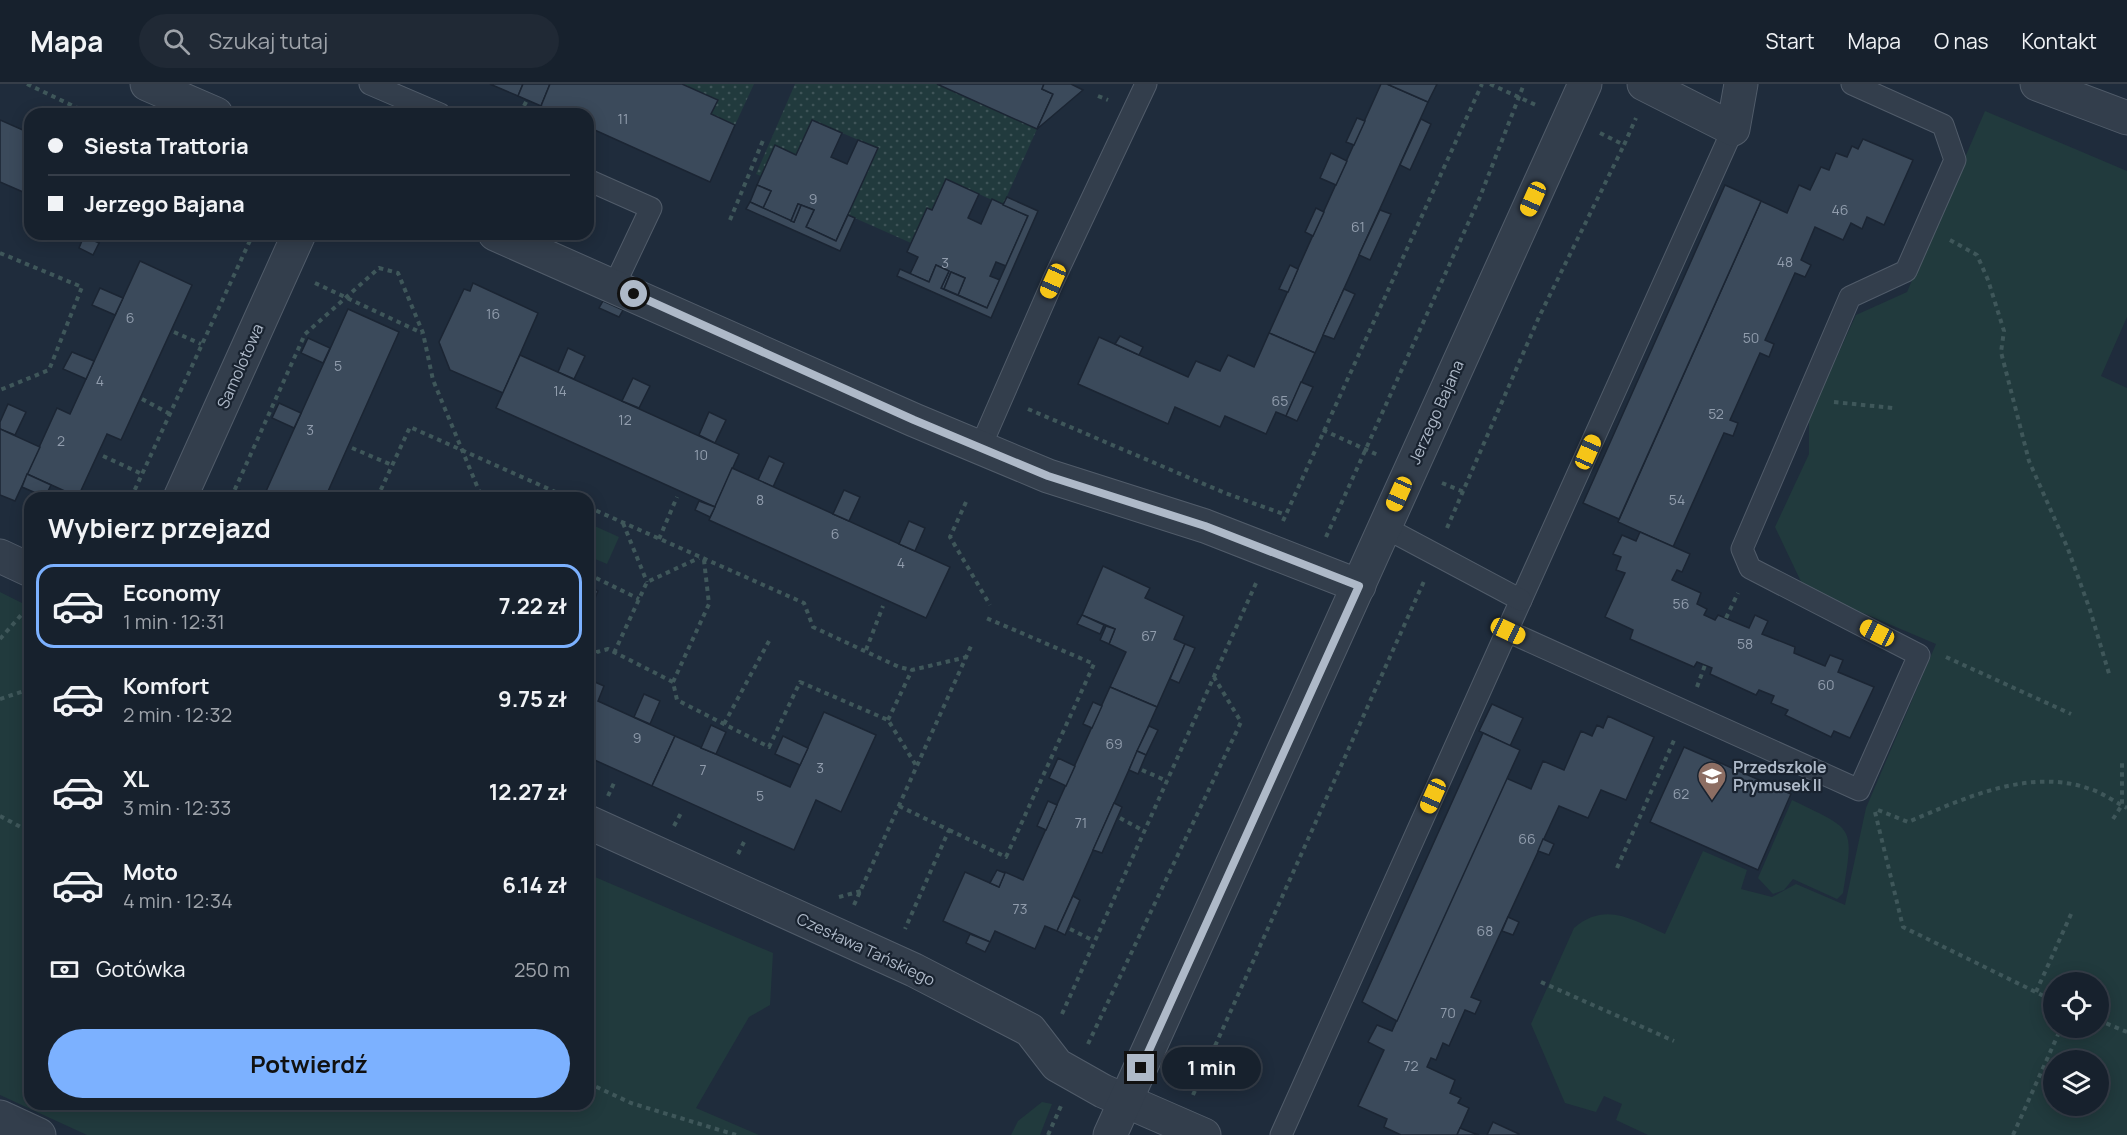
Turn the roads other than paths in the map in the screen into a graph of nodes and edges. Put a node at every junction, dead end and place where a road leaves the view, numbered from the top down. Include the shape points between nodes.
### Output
1 (370, 84) edge
2 (1146, 84) edge
3 (1585, 84) edge
4 (1644, 84) edge
5 (1741, 84) edge
6 (1852, 84) edge
7 (2037, 84) edge
8 (156, 86) edge
9 (203, 108) edge
10 (426, 108) edge
11 (2127, 118) edge
12 (1733, 129) junction
13 (594, 183) edge
14 (296, 240) edge
15 (509, 240) edge
16 (614, 286) junction
17 (980, 448) junction
18 (183, 492) edge
19 (1384, 527) junction
20 (0, 556) edge
21 (24, 567) edge
22 (1359, 586) junction
23 (1521, 600) junction
24 (1508, 631) junction
25 (594, 825) edge
26 (1125, 1102) junction
27 (0, 1117) edge
28 (39, 1135) edge
29 (1110, 1135) edge
30 (1204, 1135) edge
31 (1281, 1135) edge

1 - 10 lane
2 - 17 lane
3 - 19 street, Jerzego Bajana
4 - 12 street
5 - 12 street
6 - 24 lane via 1943,125 1954,160 1906,270 1850,297 1742,549 1750,568 1919,655 1859,790
7 - 11 street
8 - 9 street
12 - 23 lane
13 - 16 lane via 651,208
14 - 18 street, Samolotowa
15 - 16 street
16 - 17 street
17 - 22 street via 1048,476 1205,526
19 - 22 street, Jerzego Bajana
19 - 23 lane
20 - 21 street
22 - 26 street, Jerzego Bajana
23 - 24 lane
24 - 31 lane
25 - 26 street, Czesława Tańskiego via 892,960 1030,1030 1057,1065
26 - 29 street, Jerzego Bajana
26 - 30 street, Czesława Tańskiego
27 - 28 street

